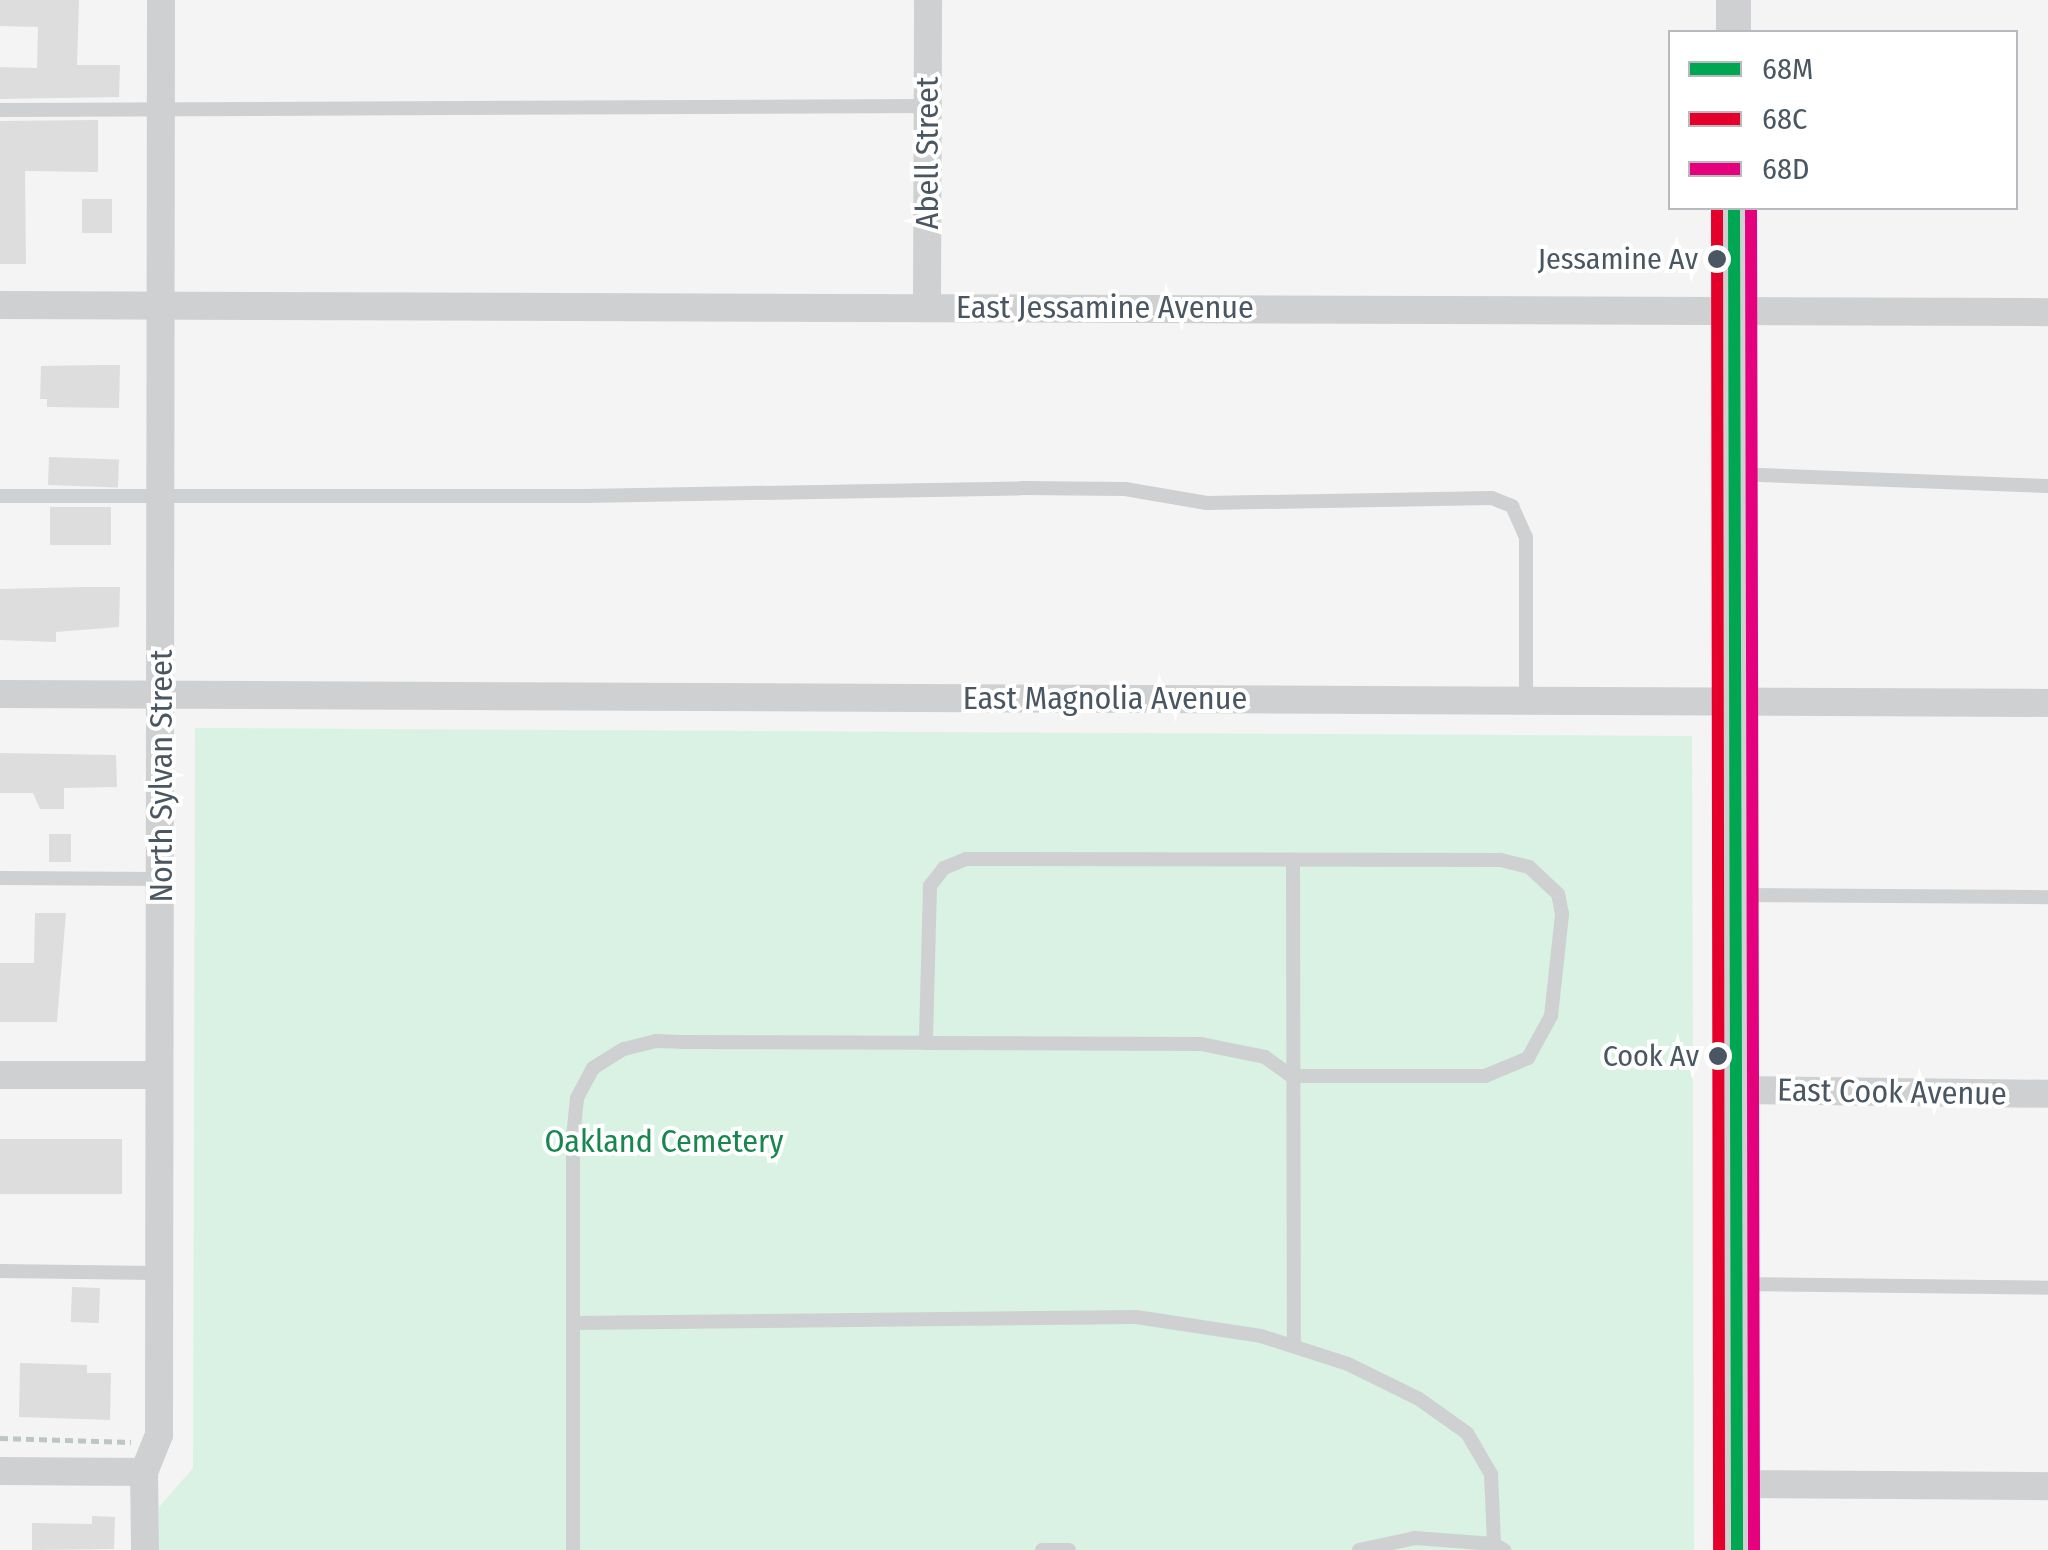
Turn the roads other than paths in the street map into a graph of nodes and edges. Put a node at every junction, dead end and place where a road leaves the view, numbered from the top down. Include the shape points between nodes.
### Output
1 (161, 0) edge
2 (928, 0) edge
3 (1733, 0) edge
4 (1733, 30) edge
5 (928, 106) junction
6 (0, 110) edge
7 (161, 110) junction
8 (1734, 210) edge
9 (161, 304) junction
10 (0, 305) edge
11 (927, 306) junction
12 (1734, 308) junction
13 (2048, 312) edge
14 (1734, 474) junction
15 (2048, 486) edge
16 (0, 496) edge
17 (161, 496) junction
18 (0, 694) edge
19 (161, 695) junction
20 (1526, 698) junction
21 (1735, 700) junction
22 (2048, 703) edge
23 (1293, 860) junction
24 (0, 878) edge
25 (161, 879) junction
26 (1736, 895) junction
27 (2048, 897) edge
28 (926, 1043) junction
29 (0, 1074) edge
30 (157, 1074) junction
31 (1291, 1076) junction
32 (1736, 1090) junction
33 (2048, 1094) edge
34 (0, 1271) edge
35 (157, 1273) junction
36 (1737, 1284) junction
37 (2048, 1288) edge
38 (573, 1323) junction
39 (1294, 1344) junction
40 (0, 1471) edge
41 (144, 1472) junction
42 (1737, 1484) junction
43 (2048, 1486) edge
44 (1499, 1547) edge
45 (144, 1550) edge
46 (573, 1550) edge
47 (1042, 1550) edge
48 (1069, 1550) edge
49 (1359, 1550) edge
50 (1738, 1550) edge

1 - 7 street, North Sylvan Street
2 - 5 street, Abell Street
3 - 4 street
5 - 7 lane
5 - 11 street, Abell Street
6 - 7 lane
7 - 9 street, North Sylvan Street
8 - 12 street
9 - 10 street, East Jessamine Avenue
9 - 11 street, East Jessamine Avenue
9 - 17 street, North Sylvan Street
11 - 12 street, East Jessamine Avenue
12 - 13 street, East Jessamine Avenue
12 - 14 street
14 - 15 lane
14 - 21 street
16 - 17 lane
17 - 19 street, North Sylvan Street
17 - 20 lane via 1022,488 1126,490 1206,503 1492,498 1512,506 1526,537
18 - 19 street, East Magnolia Avenue
19 - 20 street, East Magnolia Avenue
19 - 25 street, North Sylvan Street
20 - 21 street, East Magnolia Avenue
21 - 22 street, East Magnolia Avenue
21 - 26 street
23 - 28 lane via 994,856 944,868 930,886 925,910
23 - 31 lane
23 - 31 lane via 1500,860 1547,878 1562,914 1551,1016 1528,1058 1512,1069 1485,1076
24 - 25 lane
25 - 30 street, North Sylvan Street
26 - 27 lane
26 - 32 street
28 - 31 lane via 1201,1044 1265,1057
28 - 38 lane via 656,1041 624,1049 593,1068 577,1098 573,1138
29 - 30 street
30 - 35 street, North Sylvan Street
31 - 39 lane
32 - 33 street, East Cook Avenue
32 - 36 street
34 - 35 lane
35 - 41 street, North Sylvan Street via 159,1435
36 - 37 lane
36 - 42 street
38 - 39 lane via 1136,1317
38 - 46 lane
39 - 44 lane via 1419,1399 1467,1433 1491,1474
40 - 41 street
41 - 45 street, North Sylvan Street
42 - 43 street
42 - 50 street
44 - 49 lane via 1415,1538
47 - 48 lane

